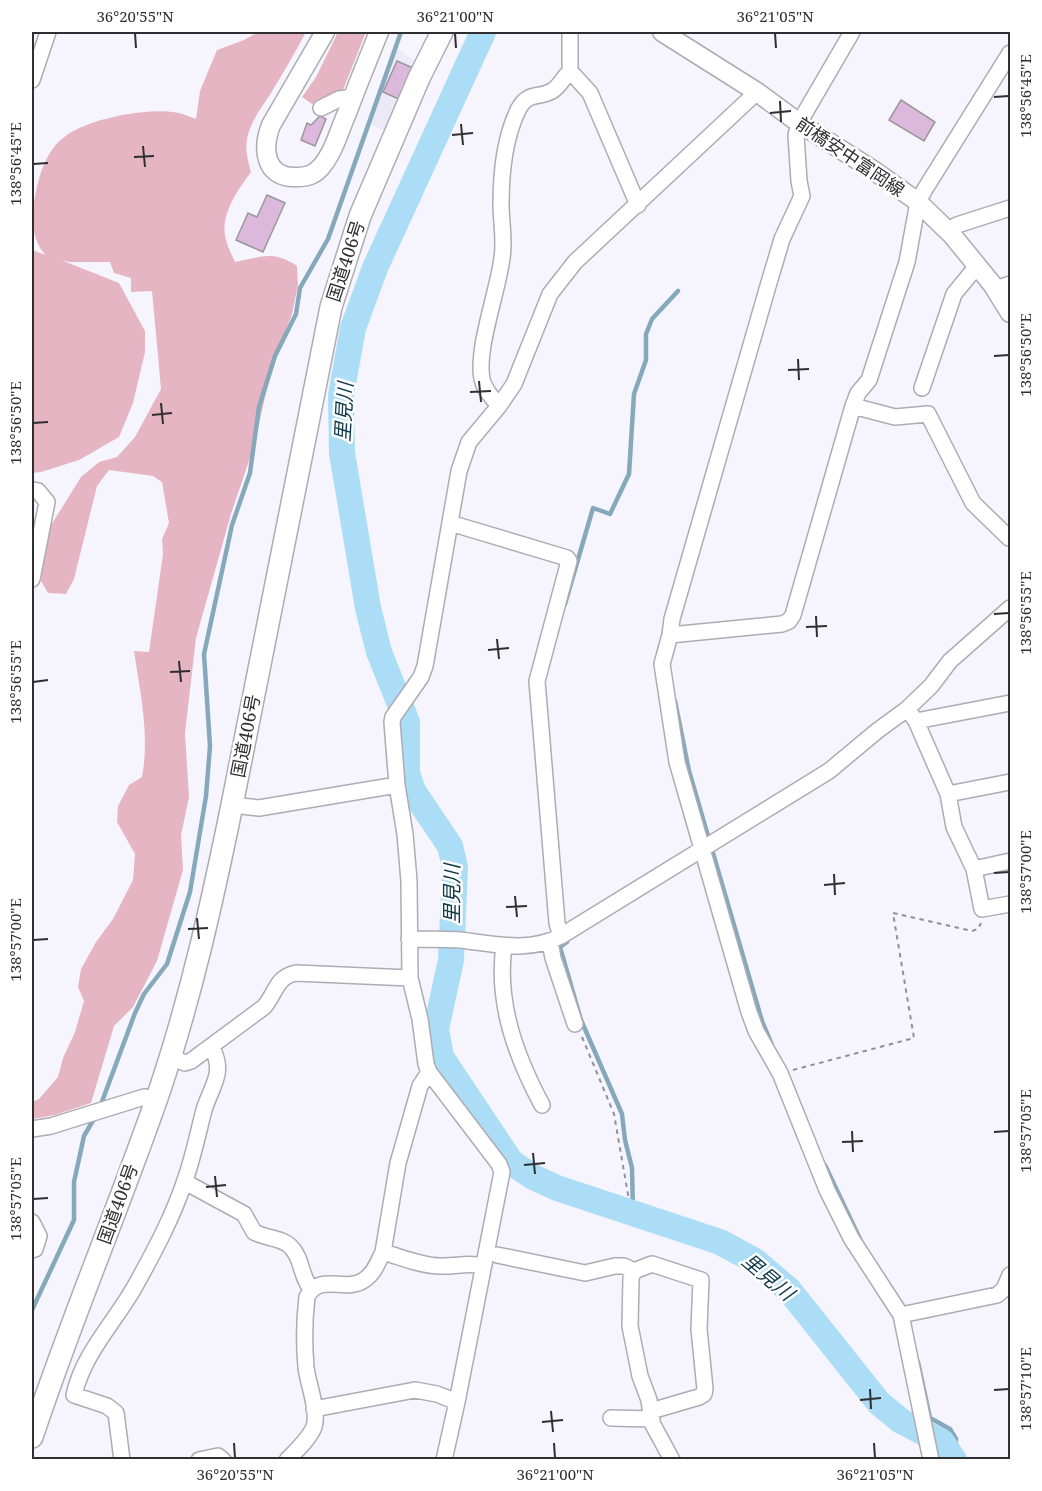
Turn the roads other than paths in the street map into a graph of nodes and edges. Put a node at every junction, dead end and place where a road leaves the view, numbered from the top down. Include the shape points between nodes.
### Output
1 (48, 32) edge
2 (325, 32) edge
3 (379, 32) edge
4 (442, 32) edge
5 (570, 32) edge
6 (662, 32) edge
7 (852, 32) edge
8 (1011, 53) edge
9 (570, 71) junction
10 (32, 80) edge
11 (757, 92) junction
12 (353, 98) junction
13 (321, 108) dead end
14 (799, 123) junction
15 (918, 202) junction
16 (638, 205) junction
17 (1011, 208) edge
18 (947, 231) junction
19 (977, 266) junction
20 (1003, 286) edge
21 (1011, 313) edge
22 (922, 388) dead end
23 (499, 406) junction
24 (853, 406) junction
25 (32, 489) edge
26 (450, 523) junction
27 (1011, 537) edge
28 (32, 579) edge
29 (1011, 608) edge
30 (670, 635) junction
31 (1011, 703) edge
32 (912, 715) junction
33 (1011, 782) edge
34 (397, 785) junction
35 (948, 794) junction
36 (232, 805) junction
37 (702, 850) junction
38 (1011, 861) edge
39 (974, 869) junction
40 (1011, 904) edge
41 (409, 939) junction
42 (556, 939) junction
43 (504, 946) junction
44 (410, 978) junction
45 (575, 1024) road end
46 (212, 1046) junction
47 (170, 1057) junction
48 (429, 1072) junction
49 (156, 1099) junction
50 (542, 1105) dead end
51 (32, 1129) edge
52 (184, 1182) junction
53 (32, 1222) edge
54 (32, 1250) edge
55 (383, 1252) junction
56 (497, 1255) dead end
57 (483, 1266) junction
58 (634, 1271) junction
59 (1011, 1275) edge
60 (312, 1290) junction
61 (1007, 1294) edge
62 (901, 1315) junction
63 (457, 1402) junction
64 (314, 1409) junction
65 (651, 1415) junction
66 (611, 1418) dead end
67 (32, 1437) edge
68 (930, 1453) edge
69 (122, 1460) edge
70 (199, 1460) edge
71 (223, 1460) edge
72 (287, 1460) edge
73 (444, 1460) edge
74 (672, 1460) edge

1 - 10 street
2 - 12 main road via 271,124 265,140 272,169 288,178 314,173 329,155
3 - 12 main road
4 - 36 highway, 国道406号 via 360,216 331,307
5 - 9 street
6 - 11 main road, 前橋安中富岡線
7 - 14 street
8 - 15 street
9 - 16 street via 590,93
9 - 23 street via 552,91 524,101 505,148 501,179 503,258 482,365 482,381
11 - 14 main road, 前橋安中富岡線
11 - 16 street
12 - 13 street via 339,99
14 - 15 main road, 前橋安中富岡線
14 - 30 street via 796,135 802,196 782,239
15 - 18 main road, 前橋安中富岡線
15 - 24 street via 907,262 869,380
16 - 23 street via 575,262 550,294 514,384
17 - 18 street
18 - 19 main road, 前橋安中富岡線
19 - 20 main road, 前橋安中富岡線
19 - 22 street via 954,294
20 - 21 main road, 前橋安中富岡線
23 - 26 street via 470,442 459,471
24 - 27 street via 895,417 928,414 973,502
24 - 30 street via 789,621
25 - 28 street via 47,502
26 - 34 street via 422,677 393,717
26 - 42 street via 569,561 537,681
29 - 32 street via 950,661
30 - 37 street via 662,664 677,762
31 - 32 street
32 - 35 street
32 - 37 street via 877,731 829,771
33 - 35 street
34 - 36 street via 259,808
34 - 41 street via 409,881
35 - 39 street via 954,827
36 - 47 highway, 国道406号
37 - 42 street
37 - 62 street via 756,1031 780,1073 827,1190 851,1238
38 - 39 street
39 - 40 street via 982,909
41 - 43 street
41 - 44 street
42 - 43 street
42 - 45 street via 553,958
43 - 50 street via 506,1018 526,1075
44 - 46 street via 286,975 264,1007
44 - 48 street
46 - 47 street via 191,1061
46 - 52 street via 219,1071
47 - 49 highway, 国道406号
48 - 55 street via 420,1086 402,1145
48 - 57 street via 502,1172
49 - 51 street via 144,1097
49 - 67 highway, 国道406号
52 - 60 street via 244,1214 254,1232 289,1244
52 - 69 street via 133,1289 76,1385 74,1395 116,1413
53 - 54 street via 39,1236
55 - 57 street via 441,1267 474,1263
55 - 60 street via 363,1281 348,1286 322,1284
56 - 58 street via 585,1273 615,1266
57 - 63 street
58 - 65 street via 630,1326
58 - 65 street via 652,1264 701,1280 702,1284 699,1329 704,1394
59 - 61 street
60 - 64 street via 307,1297 304,1343
61 - 62 street
62 - 68 street
63 - 64 street via 415,1390
63 - 73 street
64 - 72 street via 315,1423 310,1434
65 - 66 street
65 - 74 street
70 - 71 street via 218,1456

